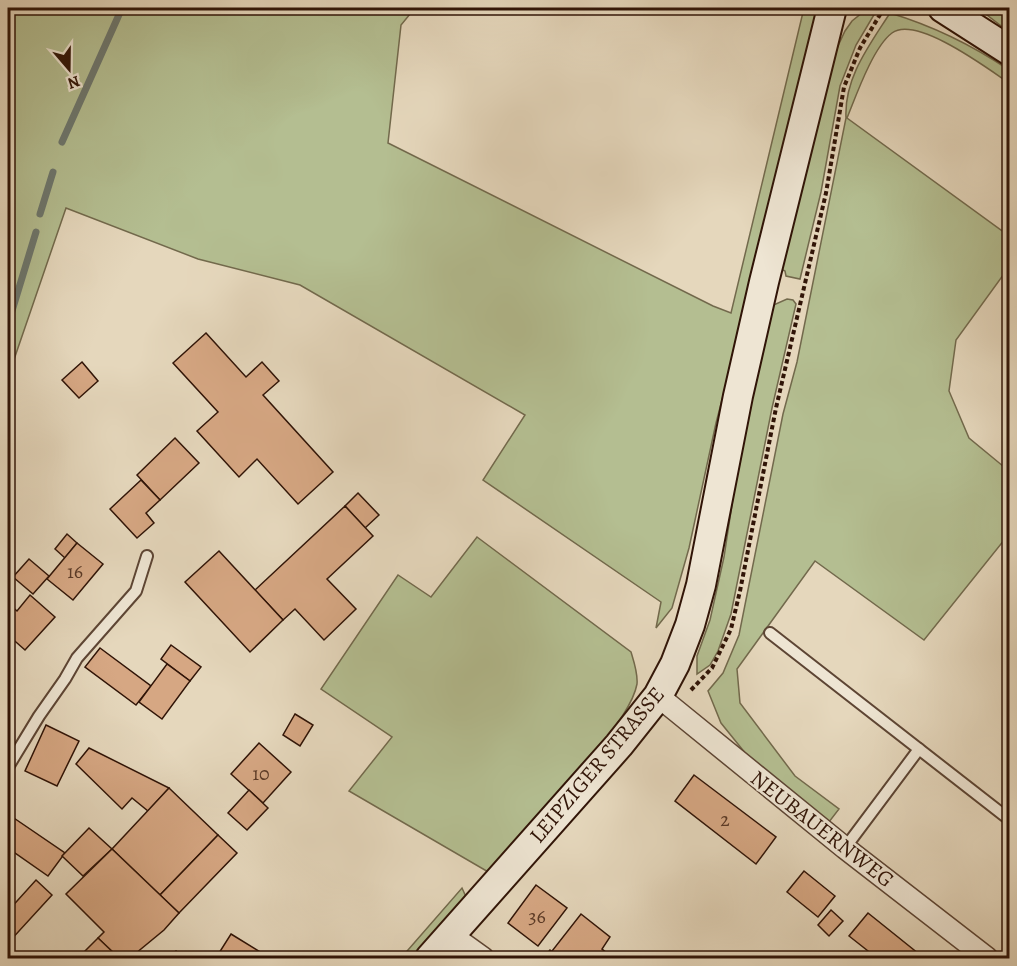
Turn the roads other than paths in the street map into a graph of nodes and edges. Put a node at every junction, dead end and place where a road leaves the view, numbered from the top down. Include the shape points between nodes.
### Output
1 (832, 8) edge
2 (943, 8) edge
3 (1010, 51) edge
4 (147, 556) dead end
5 (770, 633) dead end
6 (666, 702) junction
7 (919, 749) junction
8 (8, 767) edge
9 (1010, 820) edge
10 (845, 848) junction
11 (451, 934) junction
12 (430, 958) edge
13 (483, 958) edge
14 (987, 958) edge

1 - 6 street, LEIPZIGER STRASSE via 738,396 701,585
2 - 3 street
4 - 8 lane via 136,591 77,658
5 - 7 lane
6 - 10 street, NEUBAUERNWEG
6 - 11 street, LEIPZIGER STRASSE via 612,753
7 - 9 lane
7 - 10 lane
10 - 14 street, NEUBAUERNWEG
11 - 12 street, LEIPZIGER STRASSE
11 - 13 street

